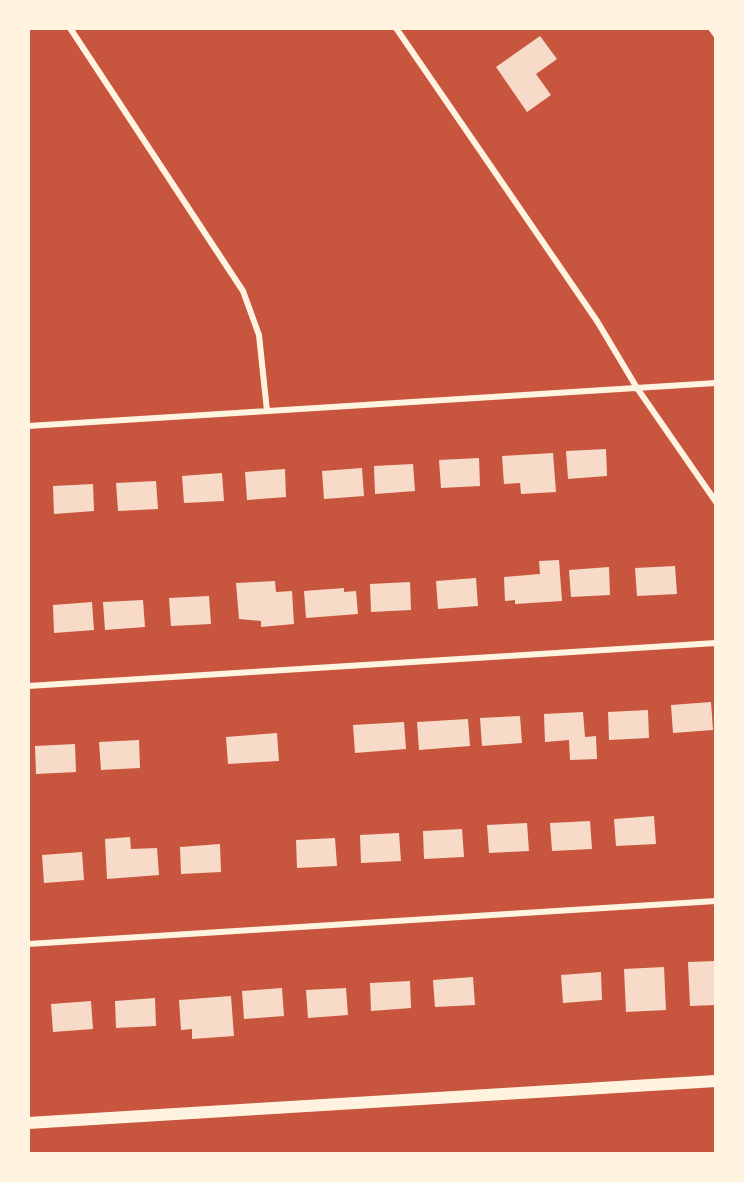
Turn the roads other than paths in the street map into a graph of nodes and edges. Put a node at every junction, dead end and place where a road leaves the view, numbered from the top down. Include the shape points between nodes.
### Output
1 (70, 28) edge
2 (396, 28) edge
3 (711, 28) edge
4 (716, 35) edge
5 (716, 383) edge
6 (637, 388) junction
7 (267, 411) junction
8 (28, 426) edge
9 (716, 502) edge
10 (716, 643) edge
11 (28, 686) edge
12 (716, 901) edge
13 (28, 944) edge
14 (716, 1082) edge
15 (28, 1124) edge

1 - 7 street via 243,291 259,335
2 - 6 street via 597,321
3 - 4 street
5 - 6 street
6 - 7 street
6 - 9 street
7 - 8 street
10 - 11 street
12 - 13 street
14 - 15 main road

